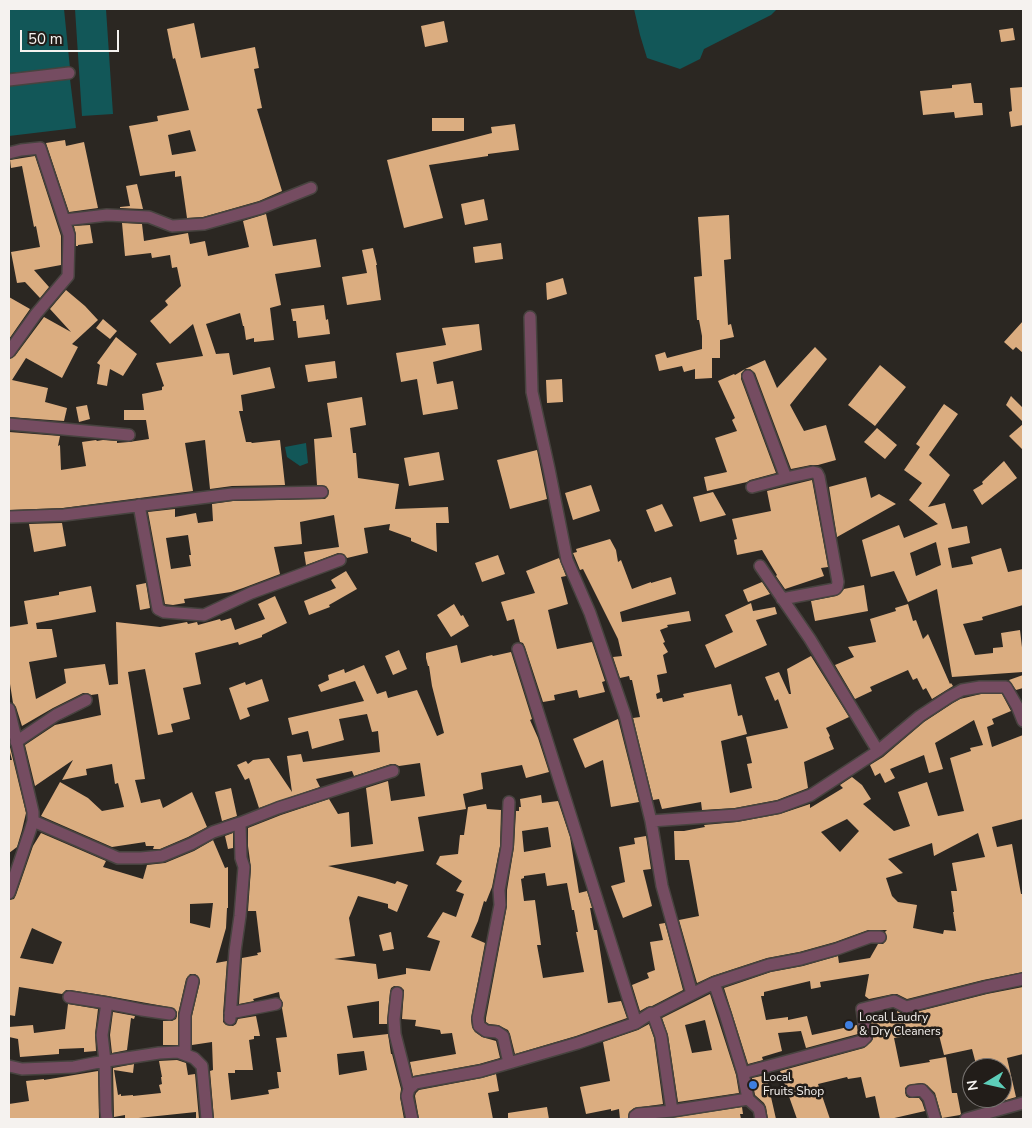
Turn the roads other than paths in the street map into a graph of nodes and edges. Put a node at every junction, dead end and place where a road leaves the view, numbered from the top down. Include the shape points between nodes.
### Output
1 (69, 73) dead end
2 (9, 80) edge
3 (9, 153) edge
4 (311, 188) dead end
5 (65, 220) junction
6 (530, 317) dead end
7 (9, 352) edge
8 (748, 376) dead end
9 (9, 424) edge
10 (129, 435) dead end
11 (786, 478) junction
12 (752, 487) dead end
13 (322, 492) dead end
14 (139, 505) junction
15 (9, 517) edge
16 (340, 560) dead end
17 (760, 566) dead end
18 (782, 599) junction
19 (518, 648) dead end
20 (86, 700) dead end
21 (9, 709) edge
22 (1023, 720) edge
23 (16, 742) junction
24 (878, 751) junction
25 (393, 771) dead end
26 (509, 802) dead end
27 (33, 821) junction
28 (651, 821) junction
29 (240, 823) junction
30 (9, 893) edge
31 (880, 937) dead end
32 (1023, 979) edge
33 (193, 981) dead end
34 (714, 982) junction
35 (397, 993) dead end
36 (692, 994) junction
37 (69, 997) dead end
38 (107, 1003) junction
39 (276, 1004) dead end
40 (170, 1014) dead end
41 (653, 1014) junction
42 (636, 1023) junction
43 (185, 1054) junction
44 (105, 1061) junction
45 (509, 1064) junction
46 (9, 1066) edge
47 (742, 1074) junction
48 (409, 1089) junction
49 (912, 1091) dead end
50 (748, 1099) junction
51 (1023, 1103) edge
52 (672, 1111) junction
53 (107, 1119) edge
54 (207, 1119) edge
55 (412, 1119) edge
56 (635, 1119) edge
57 (761, 1119) edge
58 (935, 1119) edge
59 (966, 1119) edge

1 - 2 street
3 - 5 street via 40,148
4 - 5 street via 261,208 204,224 172,226 149,217 107,215
5 - 7 street via 69,235 68,276
6 - 28 street via 532,392 567,560 590,613 625,714
8 - 11 street
9 - 10 street
11 - 12 street
11 - 18 street via 814,472 819,477 838,582 835,589
13 - 14 street via 232,494
14 - 15 street via 64,515
14 - 16 street via 158,609 164,612 204,615 251,593
17 - 18 street
18 - 24 street
19 - 42 street
20 - 23 street via 56,714
21 - 23 street
22 - 24 street via 1006,688 962,690 920,716
23 - 27 street
24 - 28 street via 811,795 779,807 736,815
25 - 29 street
26 - 45 street via 500,905 478,1018 479,1026 503,1036
27 - 29 street via 118,858 162,856
27 - 30 street
28 - 36 street via 662,886
29 - 39 street via 244,867 230,1016
31 - 34 street via 870,937 801,959 770,964
32 - 47 street via 906,1007 894,1001 862,1009 866,1037 862,1041
33 - 43 street via 185,1015
34 - 36 street
34 - 47 street
35 - 48 street via 395,1034
36 - 41 street
37 - 38 street
38 - 40 street
38 - 44 street via 102,1035
41 - 42 street
41 - 52 street via 661,1036
42 - 45 street
43 - 44 street via 159,1053
43 - 54 street via 202,1066
44 - 46 street via 40,1069
44 - 53 street
45 - 48 street via 415,1083
47 - 50 street
48 - 55 street
49 - 58 street via 922,1090 929,1098
50 - 52 street
50 - 57 street via 758,1109
51 - 59 street
52 - 56 street via 638,1114

